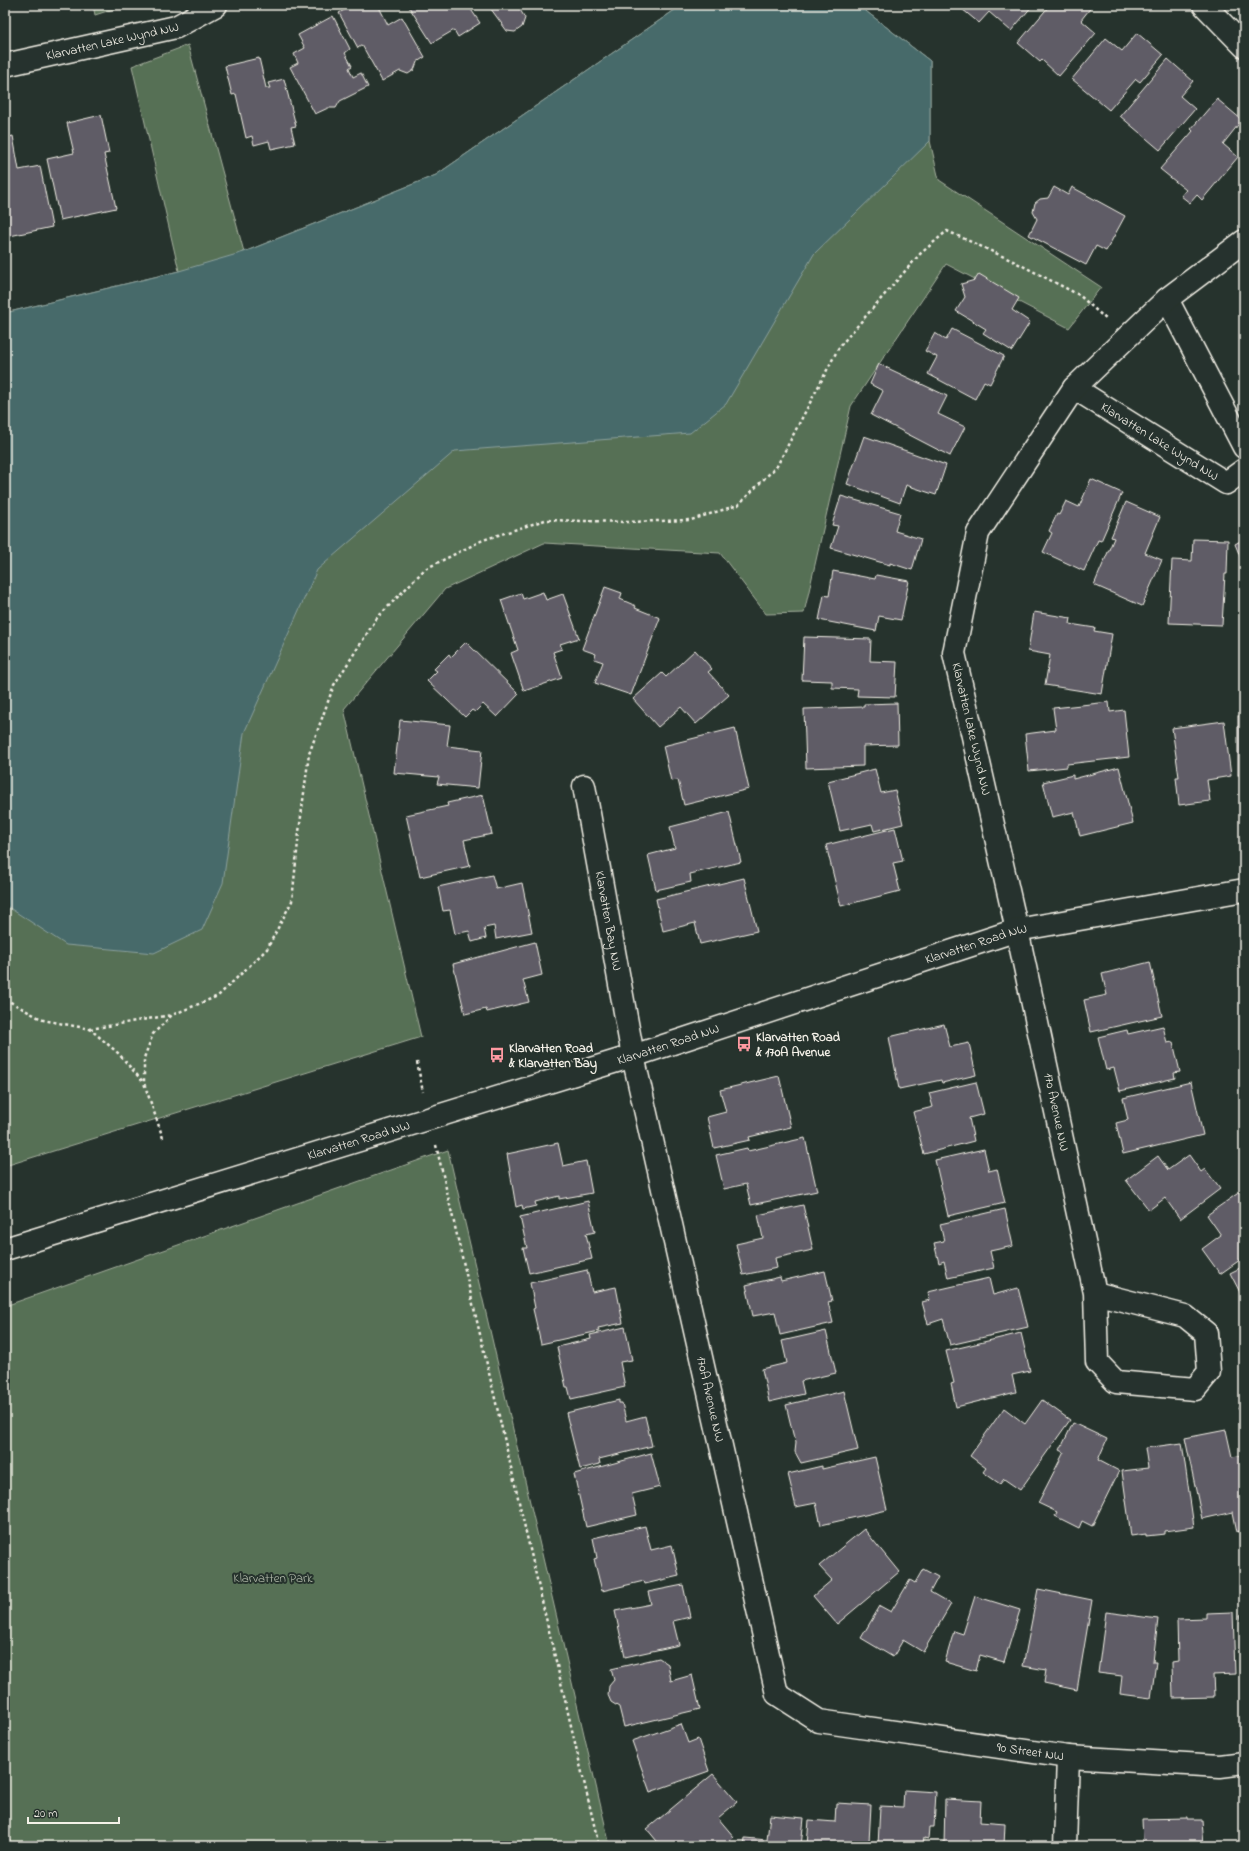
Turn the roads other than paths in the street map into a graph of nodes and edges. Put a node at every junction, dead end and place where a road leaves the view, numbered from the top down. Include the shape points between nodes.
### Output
1 (216, 5) edge
2 (1204, 5) edge
3 (1244, 46) edge
4 (5, 65) edge
5 (1244, 241) edge
6 (1167, 299) junction
7 (1074, 388) junction
8 (1244, 447) edge
9 (1244, 470) edge
10 (584, 786) dead end
11 (1244, 890) edge
12 (1017, 930) junction
13 (633, 1056) junction
14 (5, 1249) edge
15 (1095, 1293) junction
16 (819, 1721) joint
17 (1068, 1757) junction
18 (1244, 1763) edge
19 (1064, 1846) edge

1 - 4 street, Klarvatten Lake Wynd NW via 176,27
2 - 3 street
5 - 6 street, Klarvatten Lake Wynd NW
6 - 7 street, Klarvatten Lake Wynd NW
6 - 8 street
7 - 9 street, Klarvatten Lake Wynd NW via 1226,483
7 - 12 street, Klarvatten Lake Wynd NW via 978,533 954,653
10 - 13 street, Klarvatten Bay NW
11 - 12 street, Klarvatten Road NW
12 - 13 street, Klarvatten Road NW
12 - 15 street, 170 Avenue NW
13 - 14 street, Klarvatten Road NW
13 - 16 street, 170A Avenue NW via 777,1694
15 - 15 street, 170 Avenue NW via 1097,1362 1116,1382 1195,1389 1209,1372 1206,1333 1185,1316
16 - 17 street, 90 Street NW
17 - 18 street, 90 Street NW via 1220,1766
17 - 19 street

